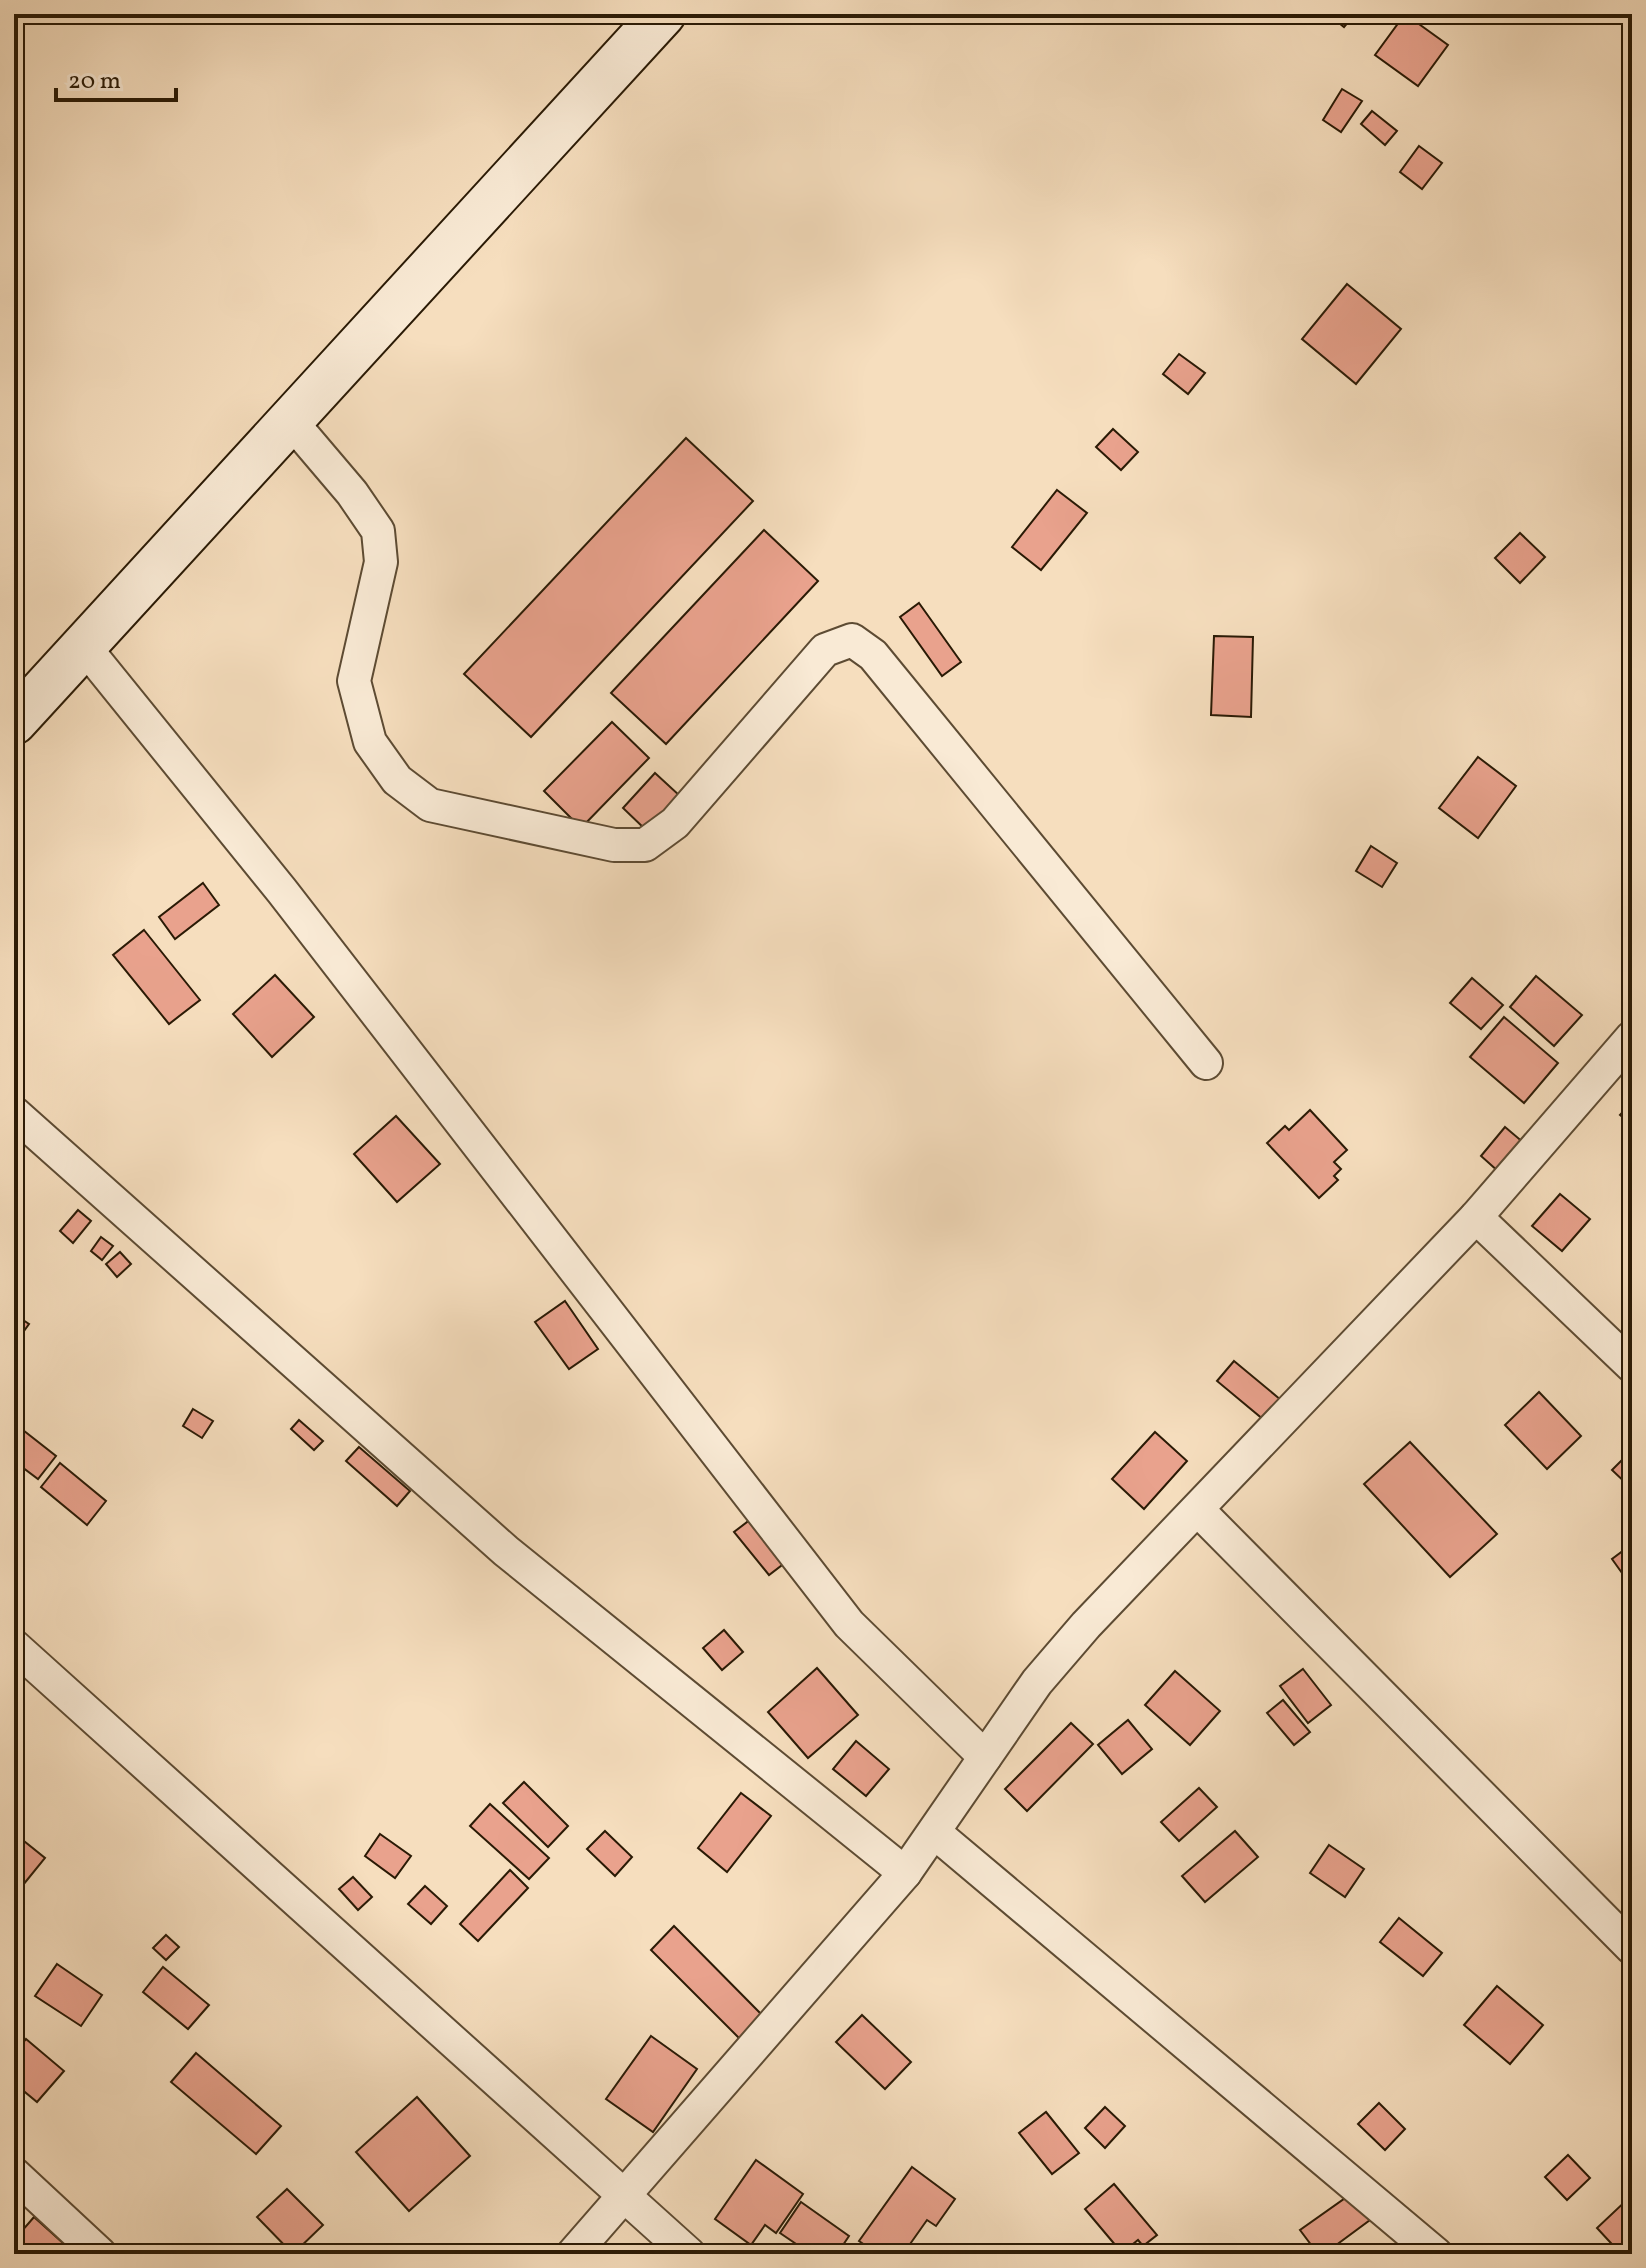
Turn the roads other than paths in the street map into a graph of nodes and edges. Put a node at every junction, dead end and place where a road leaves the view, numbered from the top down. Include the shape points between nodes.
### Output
1 (663, 14) edge
2 (290, 420) junction
3 (83, 645) junction
4 (14, 722) edge
5 (1632, 1037) edge
6 (1206, 1063) dead end
7 (14, 1113) edge
8 (1476, 1217) junction
9 (1632, 1366) edge
10 (1198, 1510) junction
11 (14, 1646) edge
12 (985, 1757) junction
13 (934, 1832) junction
14 (905, 1873) junction
15 (1632, 1948) edge
16 (14, 2174) edge
17 (626, 2195) junction
18 (100, 2254) edge
19 (573, 2254) edge
20 (689, 2254) edge
21 (1436, 2254) edge

1 - 2 street
2 - 3 street
2 - 6 street via 378,531 381,562 354,681 370,742 397,780 430,805 614,845 645,845 675,823 825,650 852,640 873,655
3 - 4 street
3 - 12 street via 282,891 849,1624
5 - 8 street
7 - 14 street via 506,1551
8 - 9 street
8 - 10 street
10 - 12 street via 1086,1625 1037,1682
10 - 15 street
11 - 17 street
12 - 13 street
13 - 14 street
13 - 21 street
14 - 17 street
16 - 18 street
17 - 19 street
17 - 20 street

